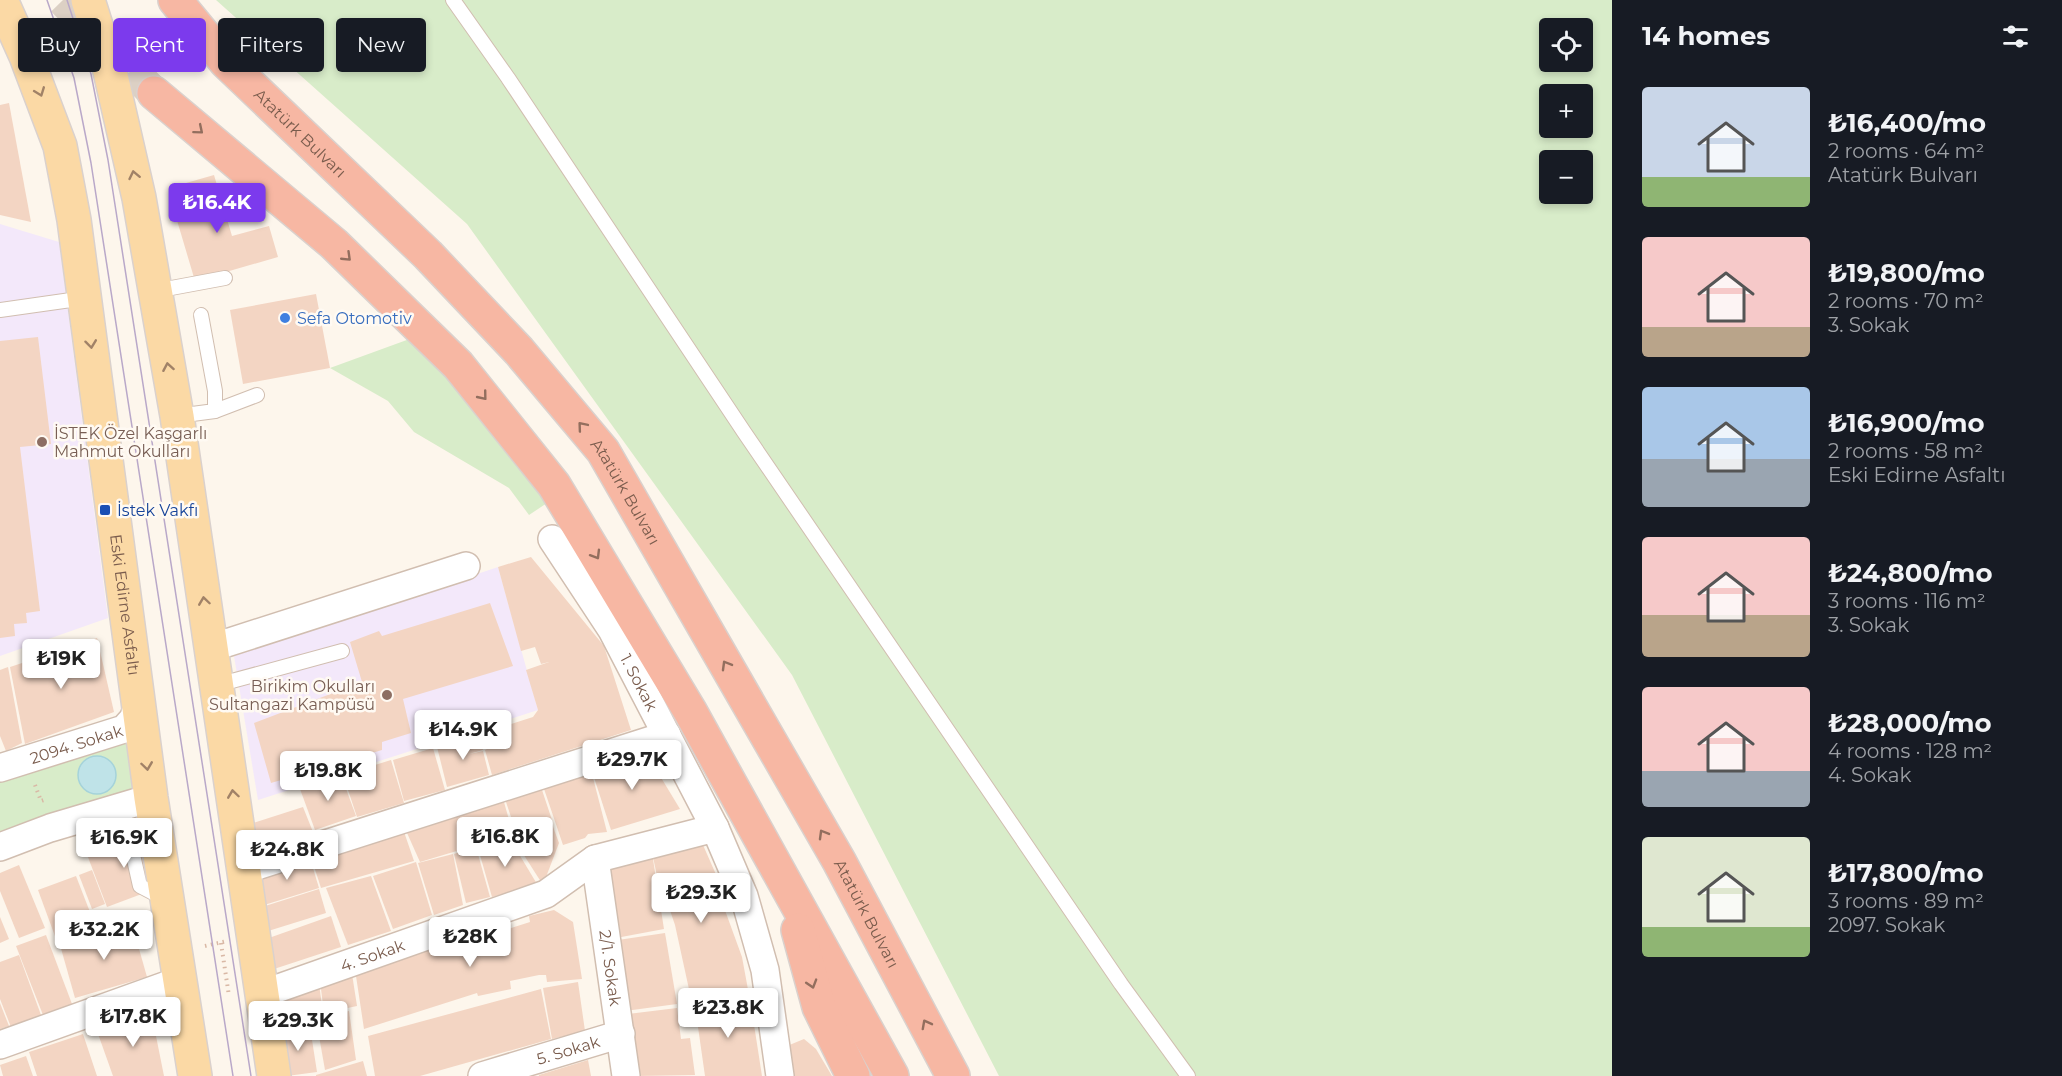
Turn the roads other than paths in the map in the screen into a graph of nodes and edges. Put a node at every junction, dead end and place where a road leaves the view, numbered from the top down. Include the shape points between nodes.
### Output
1 (0, 0) edge
2 (88, 0) edge
3 (175, 0) edge
4 (453, 0) edge
5 (154, 93) tunnel mouth
6 (225, 278) dead end
7 (155, 291) junction
8 (84, 298) junction
9 (0, 310) edge
10 (201, 315) dead end
11 (257, 395) dead end
12 (215, 411) junction
13 (177, 416) junction
14 (552, 539) dead end
15 (466, 566) dead end
16 (211, 648) junction
17 (342, 651) dead end
18 (217, 686) junction
19 (139, 704) junction
20 (667, 735) junction
21 (12, 764) edge
22 (136, 802) junction
23 (715, 828) junction
24 (128, 833) junction
25 (0, 847) edge
26 (595, 859) junction
27 (244, 870) junction
28 (787, 887) junction
29 (168, 900) junction
30 (178, 966) junction
31 (262, 994) junction
32 (621, 1034) junction
33 (0, 1045) edge
34 (195, 1076) edge
35 (274, 1076) edge
36 (482, 1076) edge
37 (626, 1076) edge
38 (780, 1076) edge
39 (853, 1076) edge
40 (892, 1076) edge
41 (953, 1076) edge
42 (1188, 1076) edge

1 -> 8 main road, Eski Edirne Asfaltı via 60,146 75,220
7 -> 2 main road via 124,127
41 -> 3 highway, Atatürk Bulvarı via 839,861 603,451 512,343 428,255 226,62
4 - 42 lane via 1121,984
5 -> 28 highway via 334,244 458,365 547,476 690,711
6 - 7 lane
13 -> 7 main road
8 - 9 lane
8 -> 19 main road, Eski Edirne Asfaltı
10 - 12 lane
11 - 12 lane
12 - 13 lane
16 -> 13 main road
14 - 20 street, 1. Sokak via 612,630
15 - 16 street
16 - 18 main road
17 - 18 lane
27 -> 18 main road
19 - 21 street, 2094. Sokak via 124,729
19 -> 22 main road, Eski Edirne Asfaltı
20 - 23 street, 1. Sokak
20 - 27 street
22 - 24 lane
22 - 24 lane
22 - 25 street
22 - 29 main road, Eski Edirne Asfaltı
23 - 26 street, 4. Sokak
23 - 38 street, 1. Sokak via 750,917 765,970
24 - 29 lane via 140,886
26 - 31 street, 4. Sokak via 546,894
26 - 32 street, 2/1. Sokak
27 - 31 main road
28 -> 39 highway via 819,1007
28 - 40 highway
29 - 30 main road, Eski Edirne Asfaltı
30 - 33 street
30 - 34 main road, Eski Edirne Asfaltı
31 - 35 main road
32 - 36 street, 5. Sokak
32 - 37 street, 2/1. Sokak

